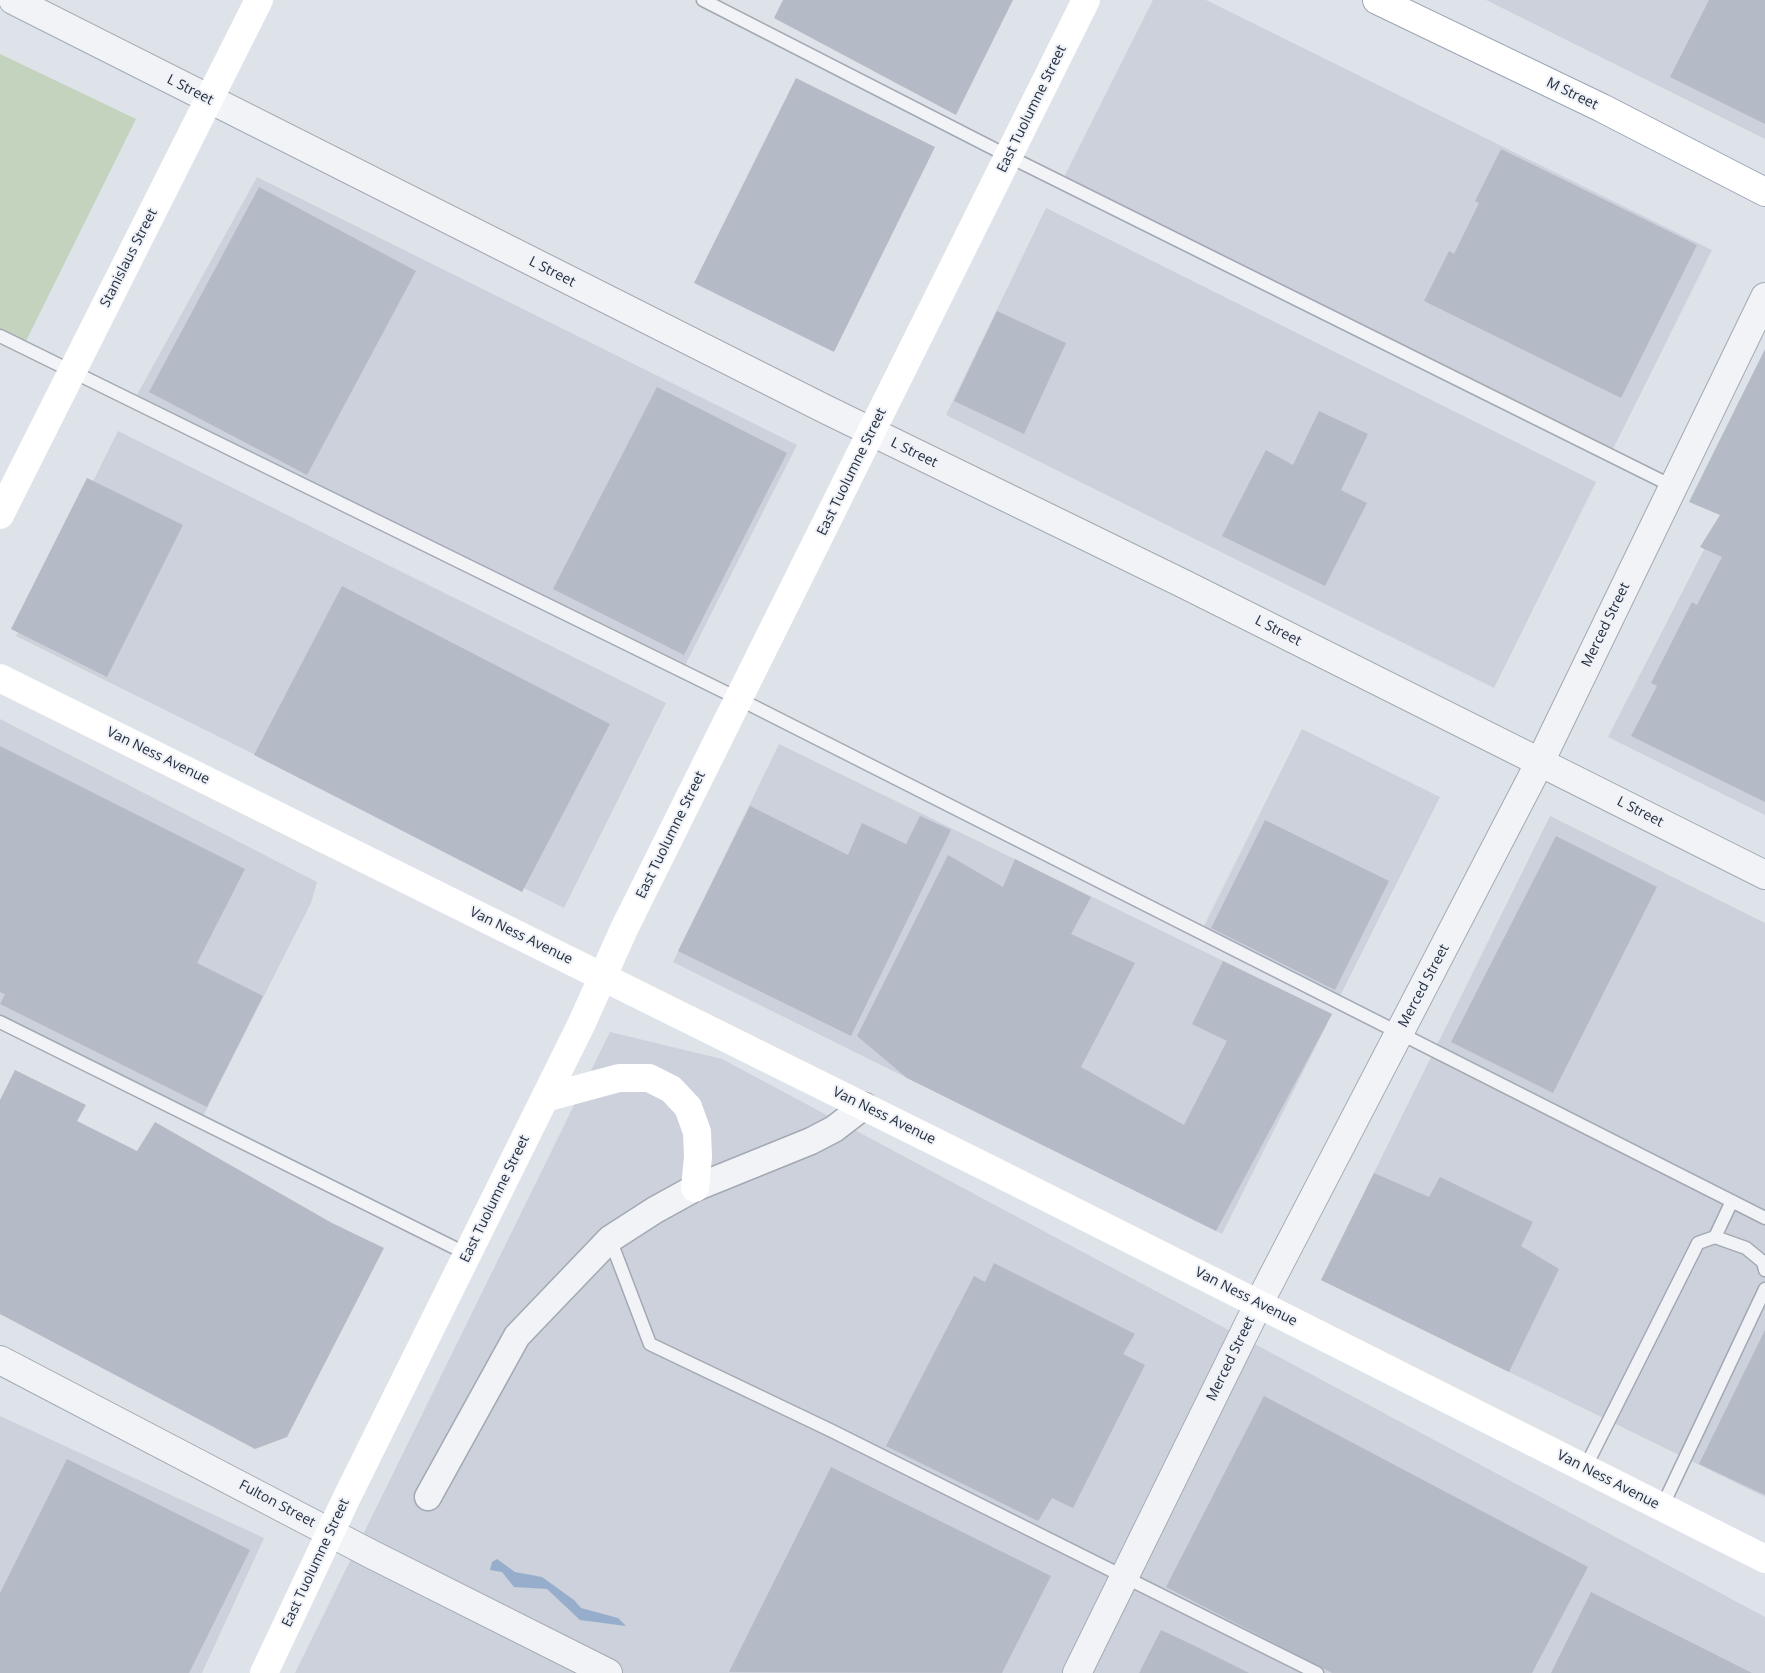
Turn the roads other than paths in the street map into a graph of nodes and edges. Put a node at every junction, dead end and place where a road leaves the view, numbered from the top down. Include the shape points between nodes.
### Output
1 (13, 0) edge
2 (259, 0) edge
3 (703, 0) edge
4 (1086, 0) edge
5 (1377, 0) edge
6 (209, 99) junction
7 (1008, 156) junction
8 (1765, 192) edge
9 (1765, 297) edge
10 (0, 336) edge
11 (72, 372) junction
12 (871, 432) junction
13 (1672, 486) junction
14 (0, 515) edge
15 (0, 678) edge
16 (739, 699) junction
17 (1540, 762) junction
18 (1765, 874) edge
19 (602, 976) junction
20 (0, 1022) edge
21 (1399, 1033) junction
22 (545, 1098) junction
23 (864, 1106) junction
24 (695, 1188) junction
25 (1732, 1201) junction
26 (1765, 1218) edge
27 (1715, 1236) junction
28 (610, 1239) junction
29 (467, 1254) junction
30 (1765, 1270) edge
31 (1765, 1289) edge
32 (1259, 1303) junction
33 (0, 1360) edge
34 (1585, 1468) junction
35 (428, 1497) dead end
36 (1662, 1507) junction
37 (330, 1532) junction
38 (1765, 1559) edge
39 (1125, 1576) junction
40 (264, 1673) edge
41 (608, 1673) edge
42 (1077, 1673) edge
43 (1317, 1673) edge

1 - 6 street, L Street
2 - 6 main road, Stanislaus Street
3 - 7 lane
4 - 7 main road, East Tuolumne Street
5 - 8 main road, M Street via 1602,108
6 - 11 main road, Stanislaus Street
6 - 12 street, L Street
7 - 12 main road, East Tuolumne Street
7 - 13 lane
9 - 13 street, Merced Street
10 - 11 lane
11 - 14 main road, Stanislaus Street
11 - 16 lane
12 - 16 main road, East Tuolumne Street
12 - 17 street, L Street
13 - 17 street, Merced Street
15 - 19 main road, Van Ness Avenue
16 - 19 main road, East Tuolumne Street
16 - 21 lane
17 - 18 street, L Street
17 - 21 street, Merced Street
19 - 22 main road, East Tuolumne Street
19 - 23 main road, Van Ness Avenue
20 - 29 lane
21 - 25 lane
21 - 32 street, Merced Street
22 - 24 main road via 619,1078 649,1078 671,1089 688,1107 697,1132
22 - 29 main road, East Tuolumne Street
23 - 24 street via 834,1129 811,1141
23 - 32 main road, Van Ness Avenue
24 - 28 street
25 - 26 lane
25 - 27 lane
27 - 30 lane via 1746,1248 1763,1262
27 - 34 lane via 1698,1243
28 - 35 street via 517,1336
28 - 39 lane via 650,1344
29 - 37 main road, East Tuolumne Street
31 - 36 lane
32 - 34 main road, Van Ness Avenue
32 - 39 street, Merced Street
33 - 37 street, Fulton Street
34 - 36 main road, Van Ness Avenue
36 - 38 main road, Van Ness Avenue
37 - 40 main road, East Tuolumne Street
37 - 41 street, Fulton Street
39 - 42 street, Merced Street
39 - 43 lane

